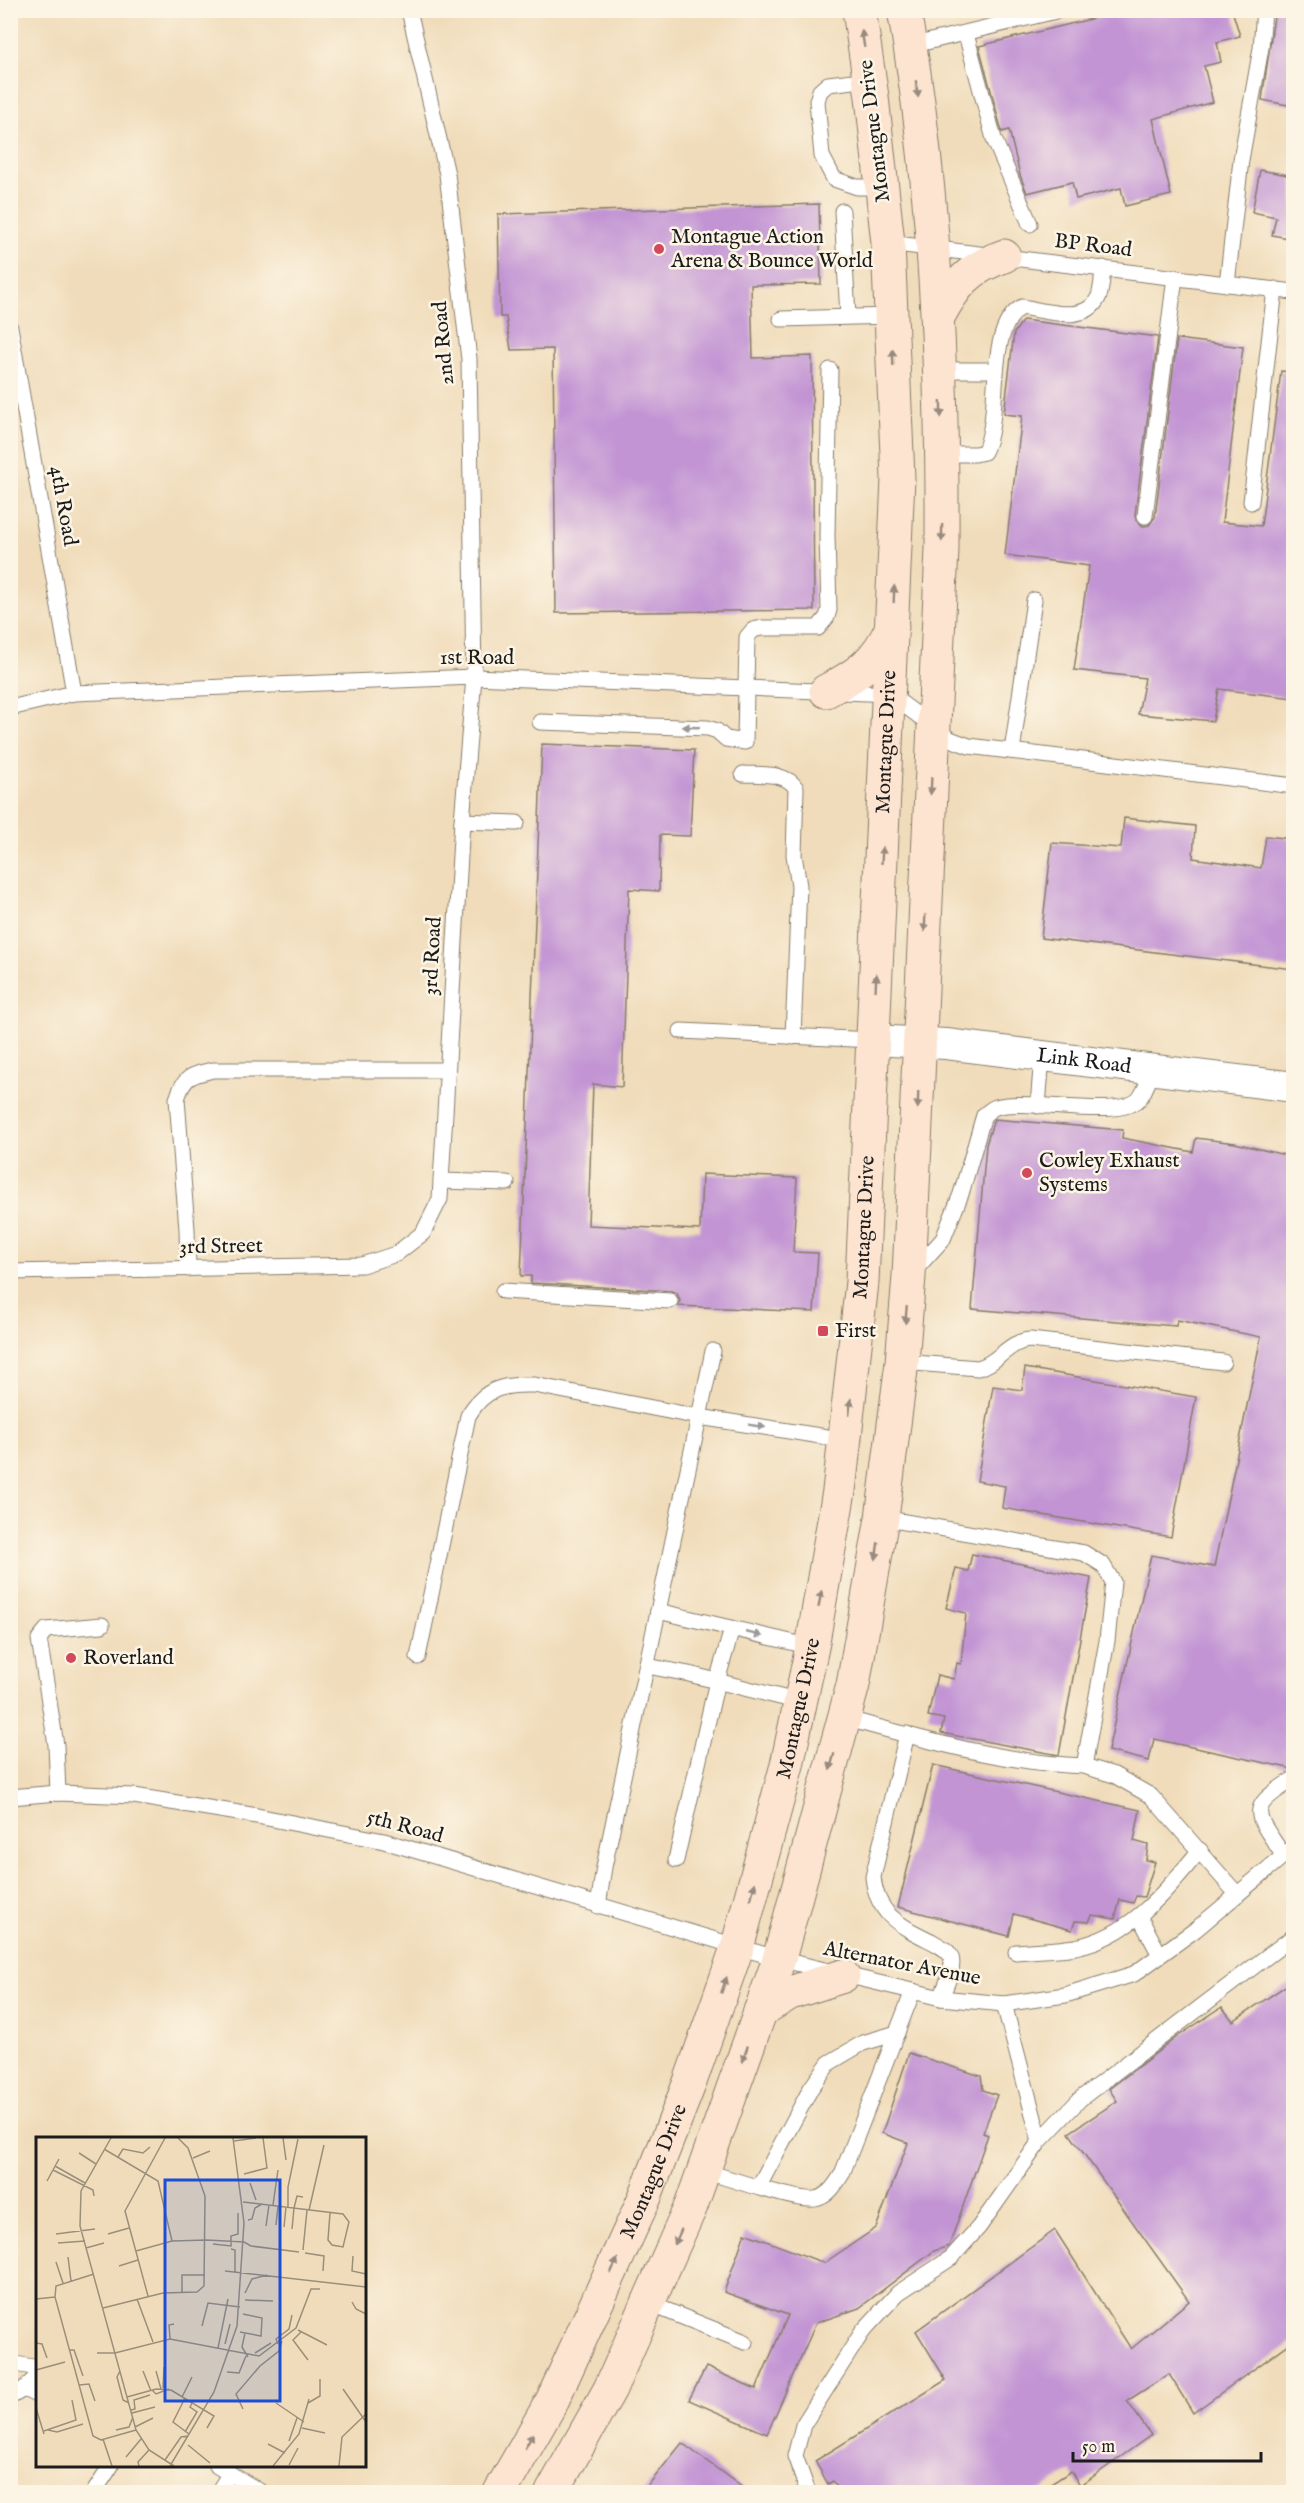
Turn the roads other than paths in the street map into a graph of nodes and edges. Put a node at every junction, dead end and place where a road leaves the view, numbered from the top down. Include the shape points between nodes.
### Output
1 (409, 10) edge
2 (859, 10) edge
3 (904, 10) edge
4 (1060, 10) edge
5 (1264, 10) edge
6 (966, 33) junction
7 (910, 46) junction
8 (870, 79) junction
9 (882, 188) junction
10 (842, 212) dead end
11 (1030, 224) dead end
12 (888, 243) junction
13 (933, 248) junction
14 (1004, 256) junction
15 (1103, 268) junction
16 (1175, 278) junction
17 (1227, 284) junction
18 (1275, 289) junction
19 (1293, 292) edge
20 (848, 316) junction
21 (892, 316) junction
22 (938, 317) junction
23 (781, 319) dead end
24 (10, 327) edge
25 (830, 370) dead end
26 (941, 370) junction
27 (995, 370) junction
28 (942, 454) junction
29 (1251, 502) dead end
30 (1145, 516) dead end
31 (1034, 600) dead end
32 (893, 626) junction
33 (474, 677) junction
34 (747, 687) junction
35 (826, 691) junction
36 (74, 693) junction
37 (889, 694) junction
38 (10, 708) edge
39 (540, 722) dead end
40 (933, 728) junction
41 (1012, 751) junction
42 (743, 774) dead end
43 (1293, 786) edge
44 (462, 821) junction
45 (517, 823) dead end
46 (681, 1031) dead end
47 (794, 1037) junction
48 (873, 1041) junction
49 (920, 1041) junction
50 (1042, 1056) junction
51 (447, 1070) junction
52 (1153, 1070) junction
53 (1293, 1087) edge
54 (1038, 1106) junction
55 (441, 1181) junction
56 (507, 1183) dead end
57 (423, 1233) joint
58 (188, 1269) junction
59 (10, 1272) edge
60 (909, 1276) junction
61 (503, 1292) dead end
62 (670, 1301) dead end
63 (713, 1351) dead end
64 (902, 1362) junction
65 (1223, 1362) dead end
66 (699, 1417) junction
67 (846, 1440) junction
68 (882, 1518) junction
69 (658, 1611) junction
70 (102, 1625) dead end
71 (732, 1629) junction
72 (812, 1647) junction
73 (418, 1657) dead end
74 (647, 1666) junction
75 (717, 1681) junction
76 (800, 1702) junction
77 (844, 1718) junction
78 (907, 1734) junction
79 (1084, 1766) junction
80 (1293, 1779) edge
81 (58, 1793) junction
82 (10, 1797) edge
83 (1200, 1850) junction
84 (1288, 1851) edge
85 (676, 1860) dead end
86 (1237, 1894) junction
87 (598, 1906) junction
88 (1139, 1916) junction
89 (1293, 1936) edge
90 (737, 1948) junction
91 (1016, 1952) dead end
92 (1160, 1955) junction
93 (779, 1959) junction
94 (843, 1976) junction
95 (913, 1991) junction
96 (941, 1998) junction
97 (1004, 2004) junction
98 (760, 2011) junction
99 (897, 2033) junction
100 (1040, 2141) junction
101 (704, 2171) junction
102 (759, 2186) junction
103 (648, 2303) junction
104 (745, 2342) dead end
105 (10, 2363) edge
106 (36, 2368) edge
107 (36, 2378) edge
108 (24, 2394) edge
109 (110, 2467) edge
110 (223, 2469) edge
111 (94, 2493) edge
112 (218, 2493) edge
113 (261, 2493) edge
114 (500, 2493) edge
115 (552, 2493) edge
116 (808, 2493) edge

1 - 33 lane, 2nd Road via 447,174 469,359
8 -> 2 main road, Montague Drive
3 - 7 main road, Montague Drive
4 - 6 lane
5 - 17 lane
6 - 7 lane
6 - 11 lane via 994,139
7 -> 13 main road, Montague Drive
8 - 9 main road, Montague Drive
8 - 9 lane via 828,84 820,91 817,101 822,156 834,179 857,187
9 - 12 main road, Montague Drive
10 - 20 lane
12 - 13 lane, BP Road
12 - 21 main road, Montague Drive
13 - 14 lane, BP Road
13 - 22 main road, Montague Drive
14 - 15 lane, BP Road
14 - 22 main road via 983,263 964,278
15 - 16 lane, BP Road
15 - 27 lane via 1099,295 1091,309 1078,314 1022,307 1014,312
16 - 17 lane, BP Road
16 - 30 lane
17 - 18 lane, BP Road
18 - 19 lane, BP Road
18 - 29 lane
20 - 21 lane
20 - 23 lane
32 -> 21 main road, Montague Drive via 898,479
22 - 26 main road, Montague Drive
24 - 36 lane, 4th Road
25 - 34 lane via 829,610 818,628 753,630 747,637
26 - 27 lane
26 -> 28 main road, Montague Drive
27 - 28 lane via 992,433 984,452
28 -> 40 main road, Montague Drive via 942,549
31 - 41 lane
32 - 35 main road via 868,665
32 - 37 main road, Montague Drive
33 - 34 lane, 1st Road
33 - 36 lane, 1st Road
33 - 44 lane, 3rd Road
34 - 35 lane, 1st Road
34 -> 39 lane via 745,742 726,739 708,728
35 - 37 lane, 1st Road
36 - 38 lane, 1st Road
37 - 40 lane
48 -> 37 main road, Montague Drive
40 - 41 lane via 969,746
40 -> 49 main road, Montague Drive
41 - 43 lane
42 - 47 lane via 783,777 796,788 794,845 799,886
44 - 45 lane
44 - 51 lane, 3rd Road
46 - 47 lane
47 - 48 lane
48 - 49 street, Link Road
67 -> 48 main road, Montague Drive via 862,1282
49 - 50 street, Link Road
49 -> 60 main road, Montague Drive
50 - 52 street, Link Road
50 - 54 lane
51 - 55 lane, 3rd Road
51 - 58 lane via 213,1070 193,1074 182,1084 177,1099
52 - 53 street, Link Road
52 - 54 lane via 1140,1098 1132,1104
54 - 60 lane via 1006,1105 994,1107 984,1115 943,1239
55 - 56 lane
55 - 57 lane, 3rd Road via 440,1198
57 - 58 lane, 3rd Street via 396,1254 362,1264
58 - 59 lane, 3rd Street
60 -> 64 main road, Montague Drive
61 - 62 lane
63 - 66 lane
64 - 65 lane via 978,1368 987,1366 1020,1341 1030,1340
64 - 68 main road, Montague Drive
66 -> 67 lane
66 - 69 lane
66 - 73 lane via 534,1385 509,1384 475,1404 468,1416
72 -> 67 main road, Montague Drive
68 -> 77 main road, Montague Drive
68 - 79 lane via 1084,1553 1103,1564 1113,1582 1107,1641
69 - 71 lane
69 - 74 lane
70 - 81 lane via 45,1630 39,1639 56,1745
71 -> 72 lane
71 - 75 lane
72 - 76 main road, Montague Drive
74 - 75 lane
74 - 87 lane
75 - 76 lane
75 - 85 lane
90 -> 76 main road, Montague Drive via 787,1765
77 - 78 lane
77 -> 93 main road, Montague Drive
78 - 79 lane via 1003,1758
78 - 96 lane via 873,1877 874,1887 882,1908 951,1957
79 - 83 lane via 1114,1775 1151,1796
80 - 84 lane via 1261,1803 1261,1821
81 - 82 lane, 5th Road
81 - 87 lane, 5th Road via 134,1796 384,1841
83 - 86 lane
83 - 88 lane via 1167,1891
84 - 86 lane, Alternator Avenue
86 - 92 lane, Alternator Avenue
87 - 90 lane, 5th Road
88 - 91 lane via 1110,1935 1077,1947
88 - 92 lane
89 - 100 lane via 1080,2099
90 - 93 lane, 5th Road
114 -> 90 main road, Montague Drive via 552,2401 645,2197
92 - 97 lane, Alternator Avenue via 1134,1974 1065,1995
93 - 94 lane, Alternator Avenue
93 - 98 main road, Montague Drive
94 - 95 lane, Alternator Avenue
94 - 98 main road via 790,1993
95 - 96 lane, Alternator Avenue
95 - 99 lane
96 - 97 lane, Alternator Avenue
97 - 100 lane
98 -> 101 main road, Montague Drive
99 - 102 lane via 863,2043 829,2063
99 - 102 lane via 833,2189 815,2199
100 - 116 lane via 979,2227 951,2258 898,2293 863,2331 839,2366 803,2425 795,2456
101 - 102 lane
101 -> 103 main road, Montague Drive
103 - 104 lane
103 - 115 main road, Montague Drive via 610,2389
105 - 106 lane
107 - 108 lane
109 - 111 lane
110 - 112 lane
110 - 113 lane

